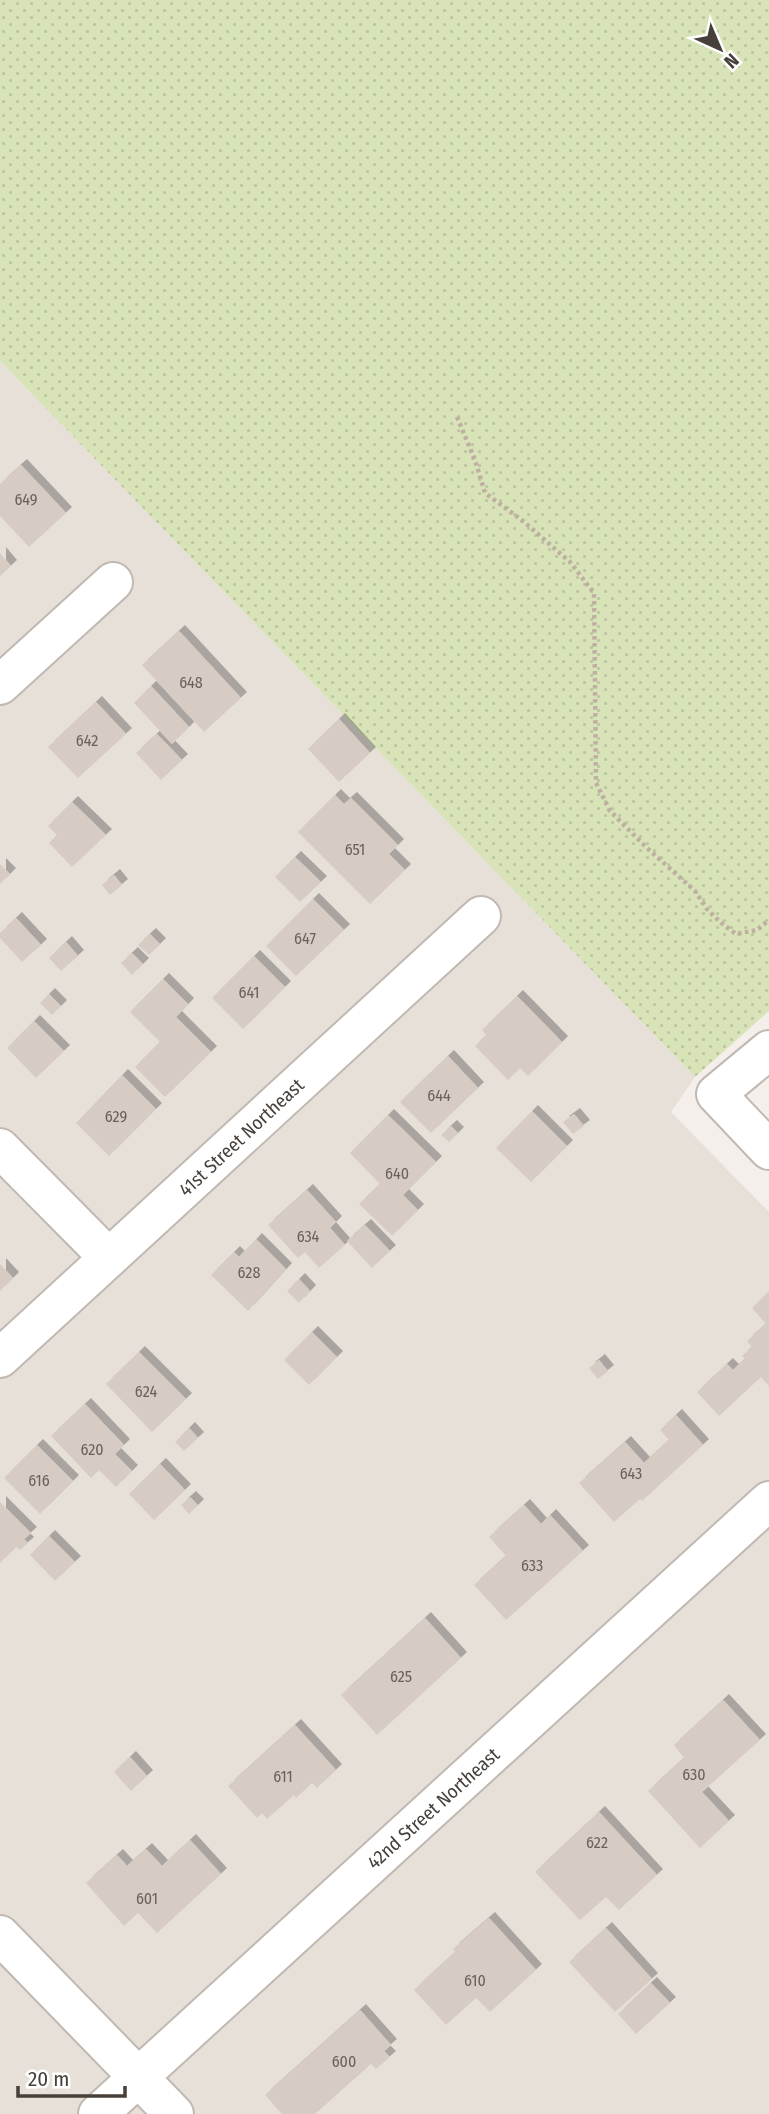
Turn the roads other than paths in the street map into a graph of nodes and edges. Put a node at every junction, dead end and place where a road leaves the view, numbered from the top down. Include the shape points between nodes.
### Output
1 (113, 582) dead end
2 (0, 685) edge
3 (481, 916) dead end
4 (769, 1050) edge
5 (0, 1148) edge
6 (769, 1150) edge
7 (109, 1258) junction
8 (0, 1358) edge
9 (769, 1502) edge
10 (0, 1935) edge
11 (138, 2077) junction
12 (98, 2114) edge
13 (174, 2114) edge

1 - 2 street
3 - 7 street, 41st Street Northeast
4 - 6 street via 716,1094
5 - 7 street
7 - 8 street, 41st Street Northeast
9 - 11 street, 42nd Street Northeast
10 - 11 street
11 - 12 street, 42nd Street Northeast
11 - 13 street

